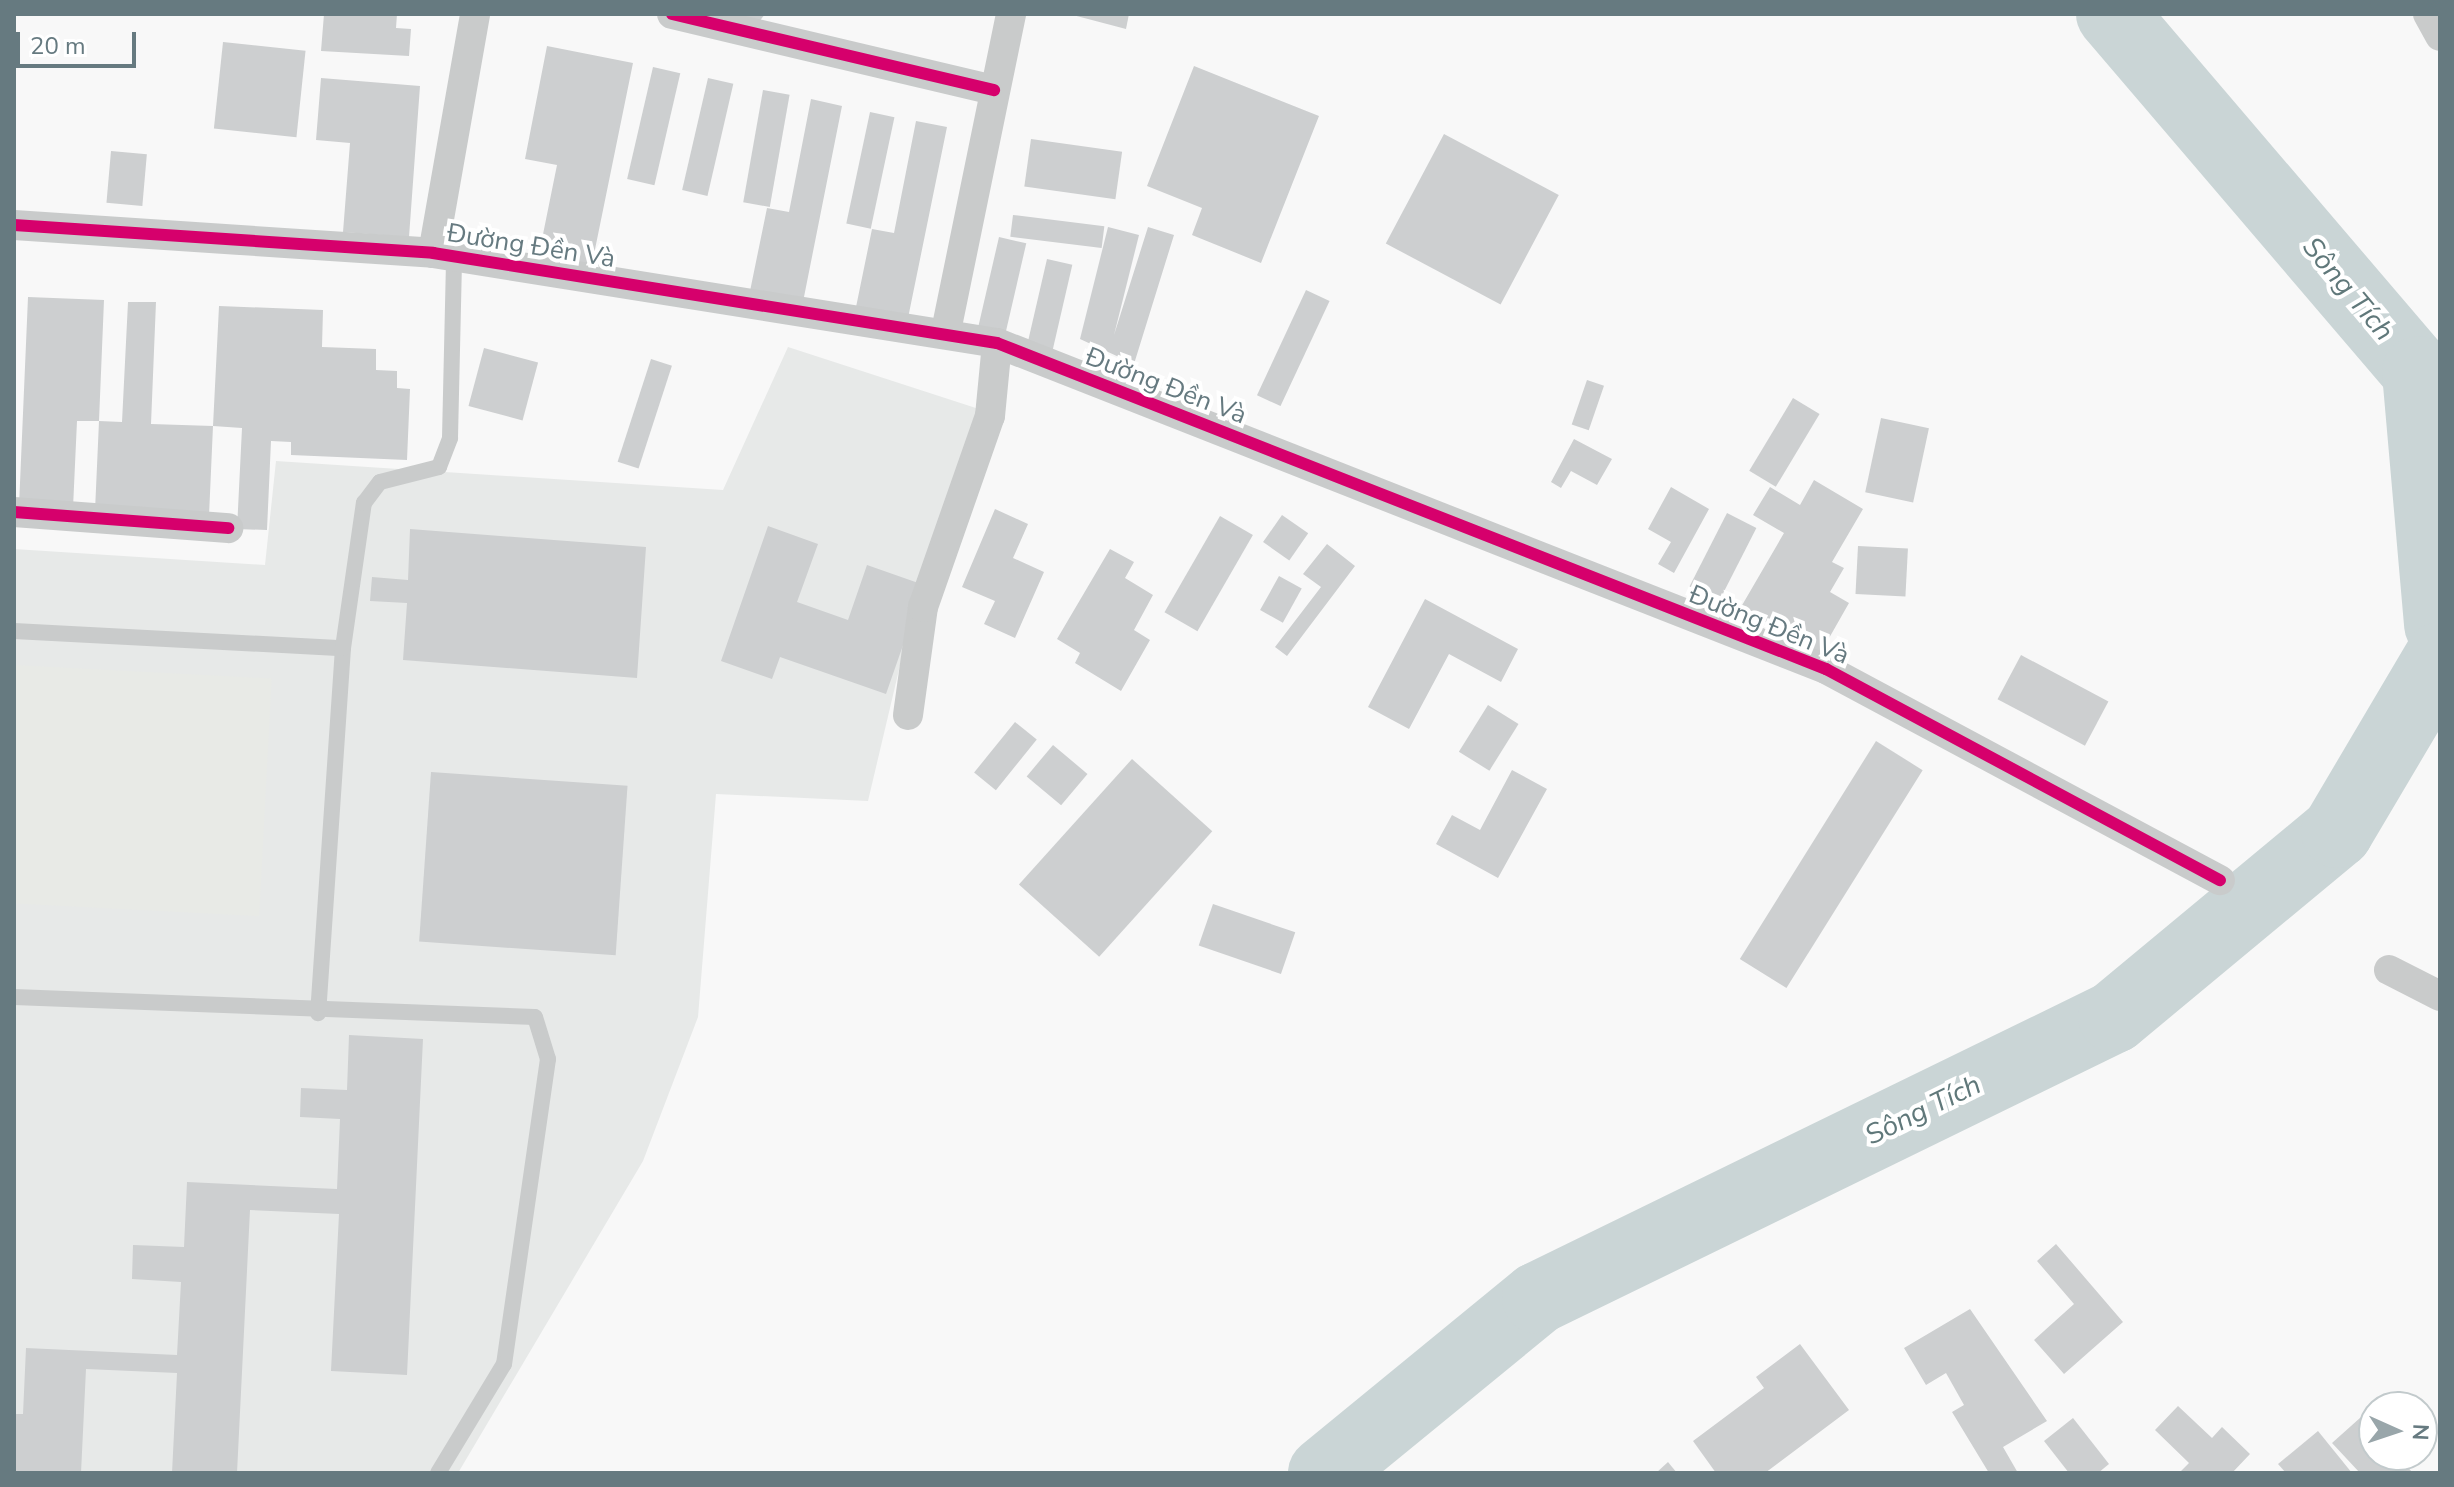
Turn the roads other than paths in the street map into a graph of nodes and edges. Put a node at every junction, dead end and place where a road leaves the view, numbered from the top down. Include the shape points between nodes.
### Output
1 (475, 14) edge
2 (672, 14) edge
3 (1011, 14) edge
4 (2428, 14) edge
5 (770, 24) edge
6 (2440, 36) edge
7 (994, 90) junction
8 (14, 225) edge
9 (443, 254) junction
10 (946, 331) junction
11 (997, 343) junction
12 (14, 512) edge
13 (228, 528) dead end
14 (14, 631) edge
15 (343, 648) junction
16 (908, 715) dead end
17 (2220, 880) dead end
18 (2389, 970) dead end
19 (2440, 996) edge
20 (14, 997) edge
21 (318, 1013) junction
22 (438, 1473) edge

1 - 9 street
2 - 5 street
3 - 7 street
4 - 6 street
5 - 7 street
7 - 10 street
8 - 9 street, Đường Đền Và
9 - 10 street, Đường Đền Và
9 - 15 lane via 450,438 439,467 380,482 364,503
10 - 11 street, Đường Đền Và
11 - 16 street via 990,416 923,607
11 - 17 street, Đường Đền Và via 1826,669
12 - 13 street
14 - 15 lane
15 - 21 lane
18 - 19 street
20 - 21 lane
21 - 22 lane via 535,1017 548,1059 504,1364

